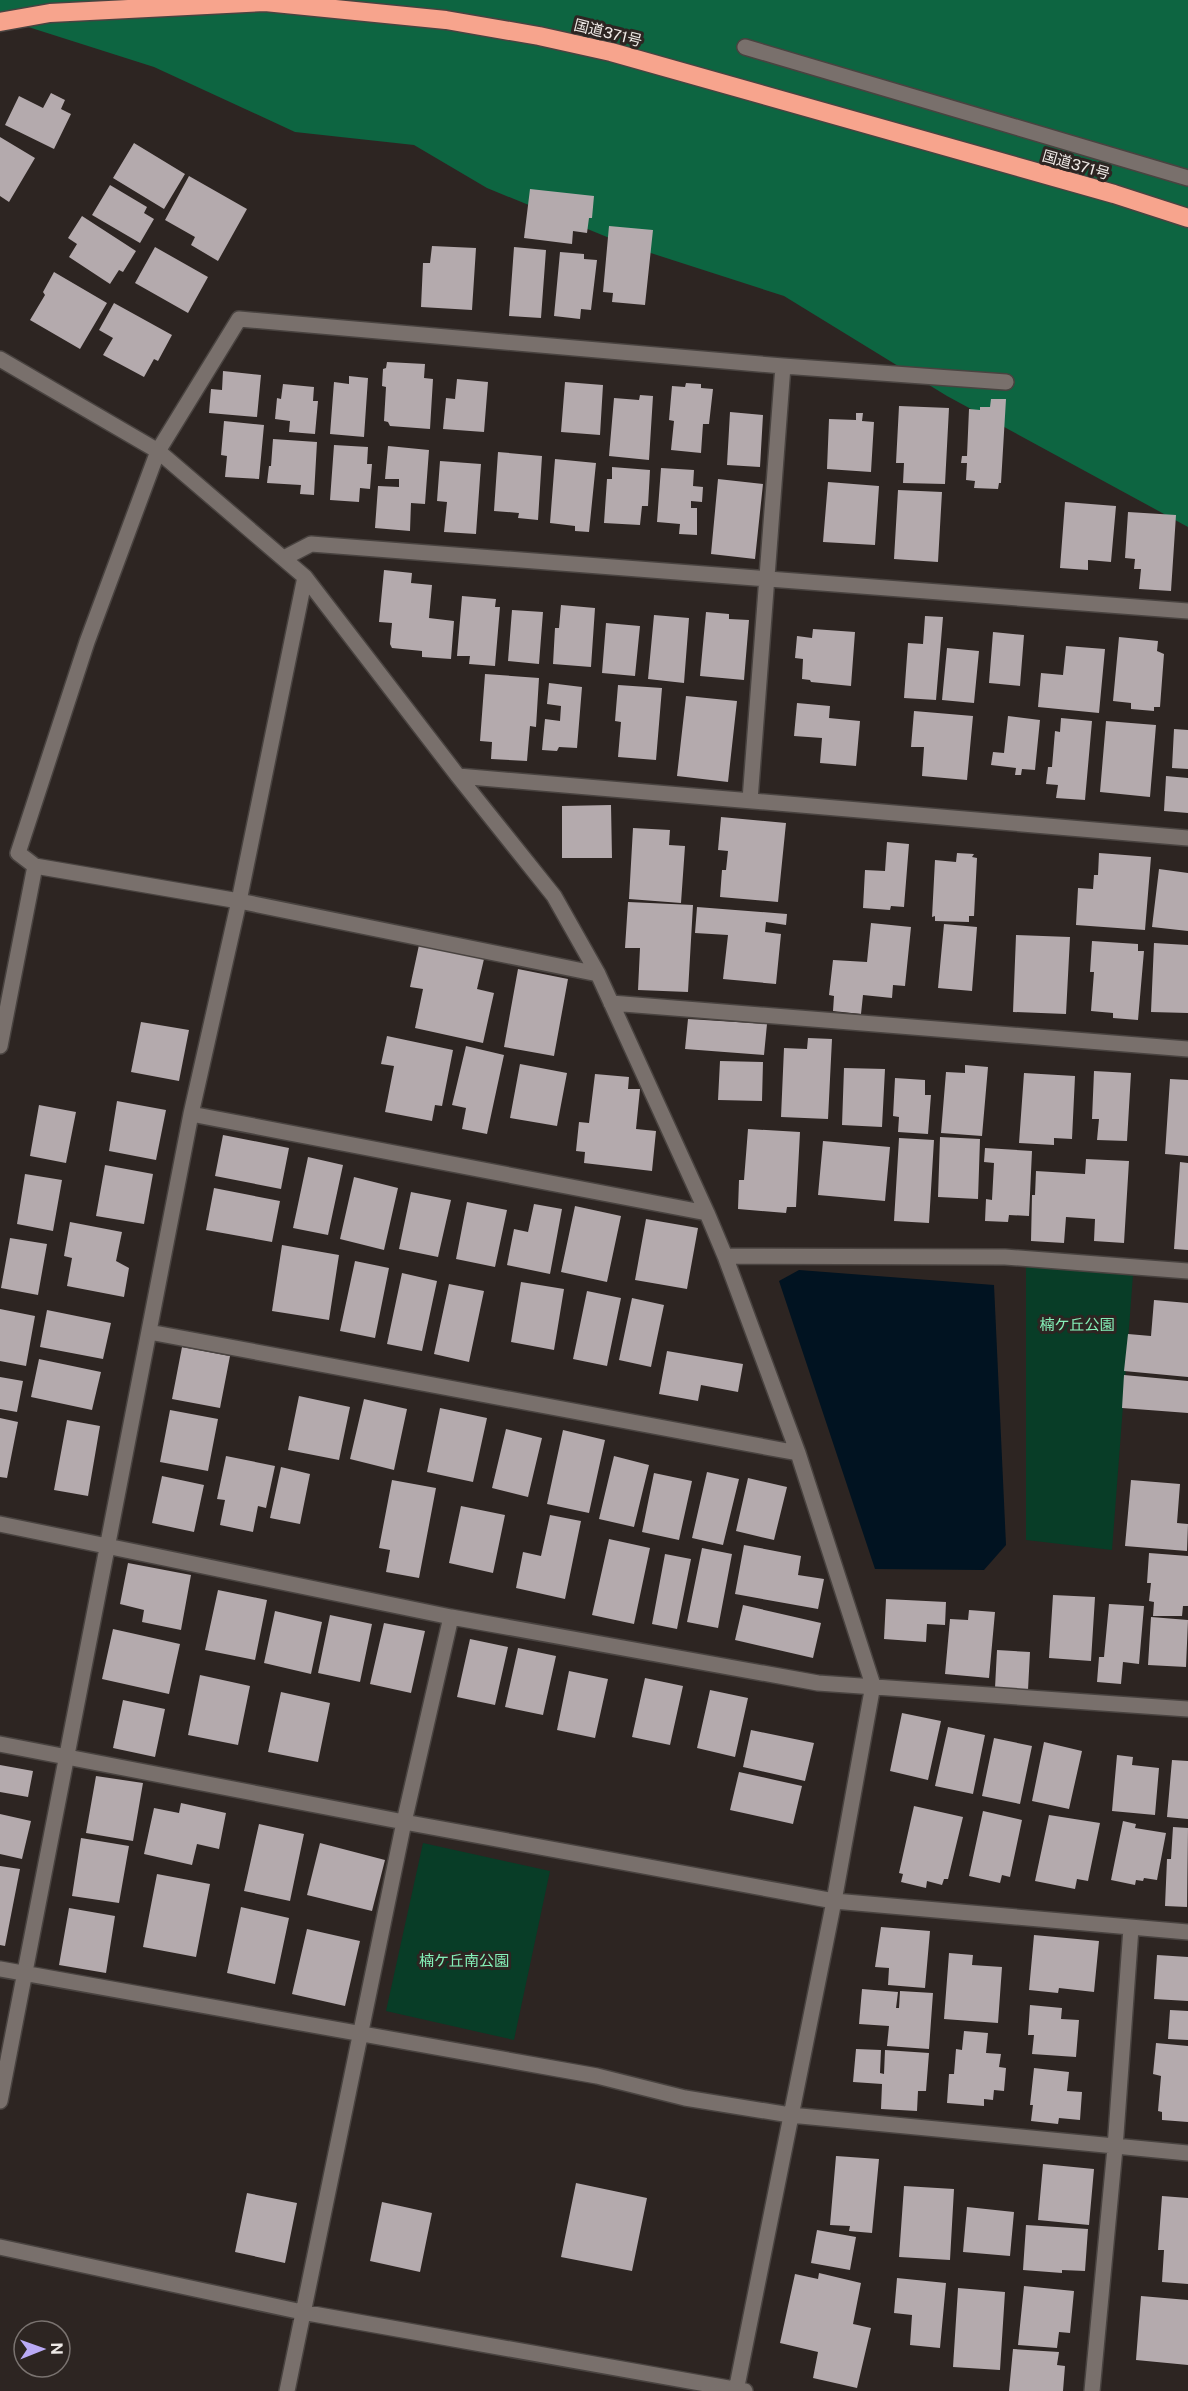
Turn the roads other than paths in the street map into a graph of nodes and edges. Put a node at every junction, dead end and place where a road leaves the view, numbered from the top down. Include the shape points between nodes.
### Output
1 (0, 22) edge
2 (745, 47) dead end
3 (1188, 178) edge
4 (1188, 218) edge
5 (0, 359) edge
6 (783, 366) junction
7 (1006, 381) dead end
8 (158, 451) junction
9 (284, 558) junction
10 (305, 577) junction
11 (767, 581) junction
12 (1188, 612) edge
13 (458, 776) junction
14 (750, 800) junction
15 (1188, 838) edge
16 (35, 866) junction
17 (239, 901) junction
18 (598, 974) junction
19 (611, 1003) junction
20 (0, 1046) edge
21 (1188, 1049) edge
22 (191, 1114) junction
23 (707, 1213) junction
24 (725, 1256) junction
25 (1188, 1270) edge
26 (149, 1332) junction
27 (798, 1453) junction
28 (0, 1524) edge
29 (106, 1547) junction
30 (451, 1617) junction
31 (873, 1685) junction
32 (1188, 1709) edge
33 (0, 1744) edge
34 (67, 1757) junction
35 (404, 1822) junction
36 (834, 1901) junction
37 (1131, 1928) junction
38 (1188, 1932) edge
39 (0, 1969) edge
40 (25, 1974) junction
41 (361, 2034) junction
42 (0, 2101) edge
43 (790, 2115) junction
44 (1115, 2148) junction
45 (1188, 2153) edge
46 (0, 2247) edge
47 (302, 2312) junction
48 (287, 2391) edge
49 (739, 2391) edge
50 (1092, 2391) edge

1 - 4 highway, 国道371号 via 51,13 265,2 446,20 612,52
2 - 3 street
5 - 8 street
6 - 7 street
6 - 8 street via 239,320
6 - 11 street
8 - 9 street
8 - 16 street via 87,642 18,853
9 - 10 street
9 - 11 street via 311,544
10 - 13 street
10 - 17 street
11 - 12 street
11 - 14 street
13 - 14 street
13 - 18 street via 554,896
14 - 15 street
16 - 17 street
16 - 20 street
17 - 18 street
17 - 22 street
18 - 19 street
19 - 21 street
19 - 23 street
22 - 23 street
22 - 26 street
23 - 24 street
24 - 25 street via 1005,1257
24 - 27 street
26 - 27 street
26 - 29 street
27 - 31 street
28 - 29 street
29 - 30 street
29 - 34 street
30 - 31 street via 818,1683
30 - 35 street
31 - 32 street
31 - 36 street
33 - 34 street
34 - 35 street
34 - 40 street
35 - 36 street
35 - 41 street
36 - 37 street
36 - 43 street
37 - 38 street
37 - 44 street
39 - 40 street
40 - 41 street
40 - 42 street
41 - 43 street
41 - 47 street
43 - 44 street
43 - 49 street
44 - 45 street
44 - 50 street
46 - 47 street
47 - 48 street
47 - 49 street

